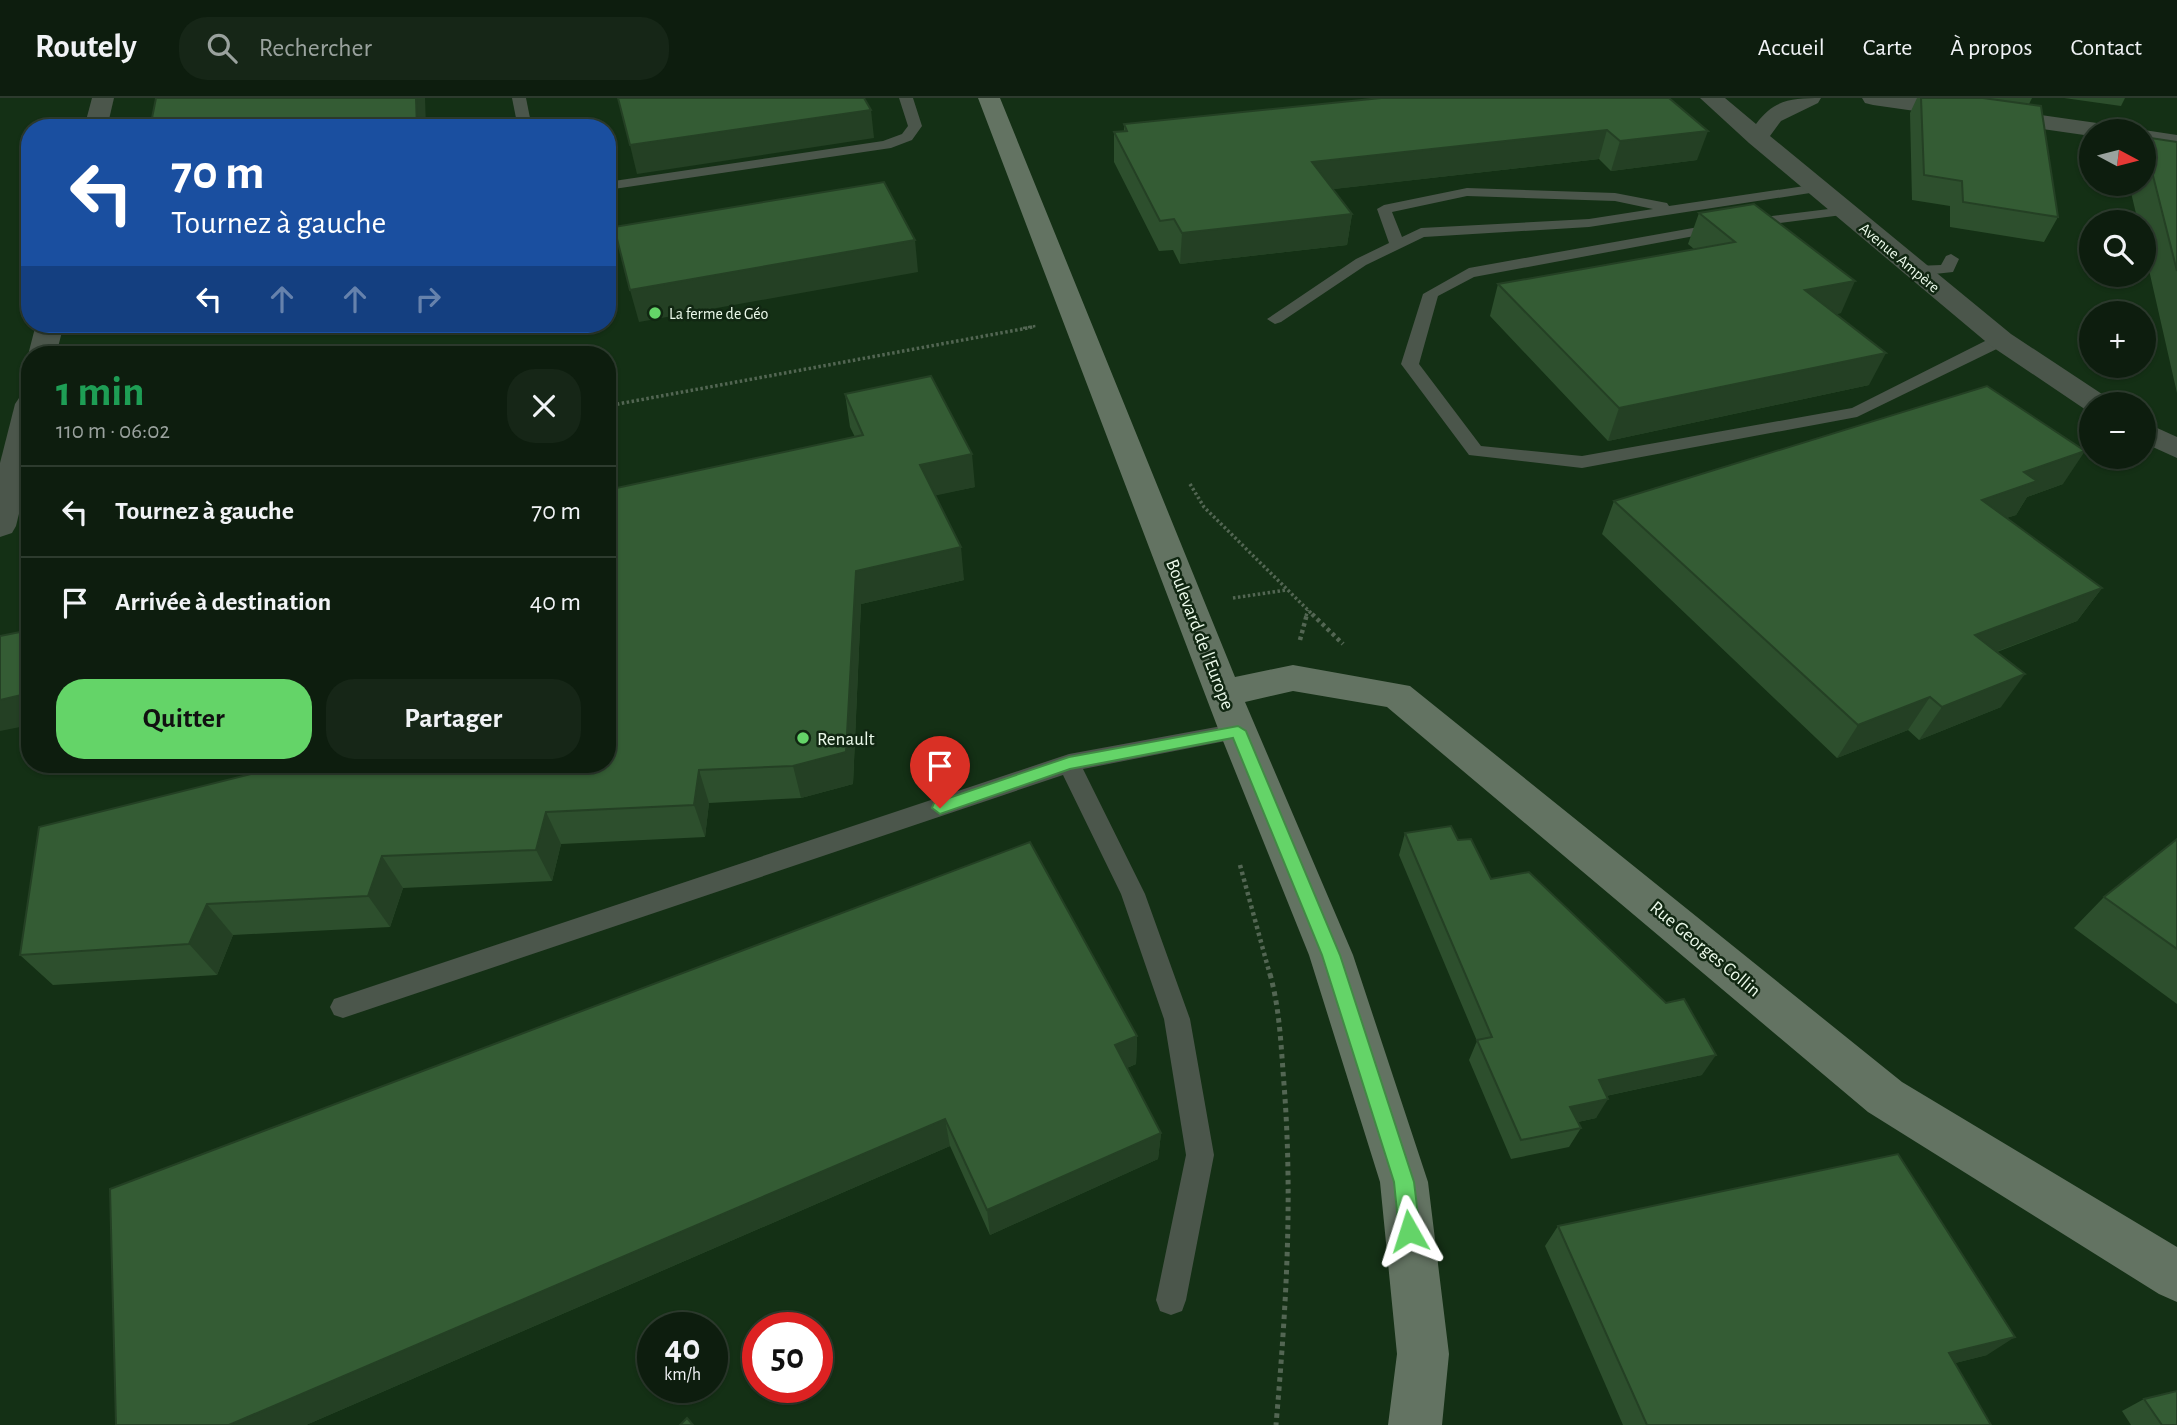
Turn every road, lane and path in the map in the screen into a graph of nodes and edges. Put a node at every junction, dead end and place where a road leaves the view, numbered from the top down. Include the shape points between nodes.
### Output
1 (103, 98) edge
2 (519, 98) edge
3 (906, 98) edge
4 (989, 98) edge
5 (1711, 98) edge
6 (1810, 98) edge
7 (1873, 98) edge
8 (97, 119) edge
9 (523, 119) edge
10 (2079, 127) edge
11 (1757, 138) junction
12 (2156, 139) edge
13 (2177, 142) edge
14 (616, 185) edge
15 (1818, 188) junction
16 (1681, 209) junction
17 (1845, 211) junction
18 (1397, 245) junction
19 (1951, 259) dead end
20 (1916, 271) junction
21 (1275, 319) dead end
22 (1036, 326) dead end
23 (2001, 340) junction
24 (2079, 392) edge
25 (616, 404) edge
26 (2156, 438) edge
27 (21, 441) edge
28 (2177, 449) edge
29 (1184, 476) dead end
30 (0, 526) edge
31 (21, 533) edge
32 (0, 537) edge
33 (1397, 695) junction
34 (1231, 712) junction
35 (1070, 764) junction
36 (343, 1007) dead end
37 (2177, 1276) edge
38 (1171, 1300) dead end
39 (1415, 1425) edge

1 - 8 street
2 - 9 lane
3 - 14 lane via 915,125 907,136 886,145
4 - 34 main road, Boulevard de l'Europe
5 - 11 street, Avenue Ampère
6 - 11 street via 1773,116
7 - 10 street
11 - 15 street, Avenue Ampère
12 - 13 street
15 - 16 lane
15 - 17 street, Avenue Ampère
16 - 18 lane via 1589,223 1421,233
16 - 18 lane via 1615,197 1467,192 1384,209
17 - 20 street, Avenue Ampère
17 - 23 lane via 1732,225 1469,273 1431,294 1410,364 1475,451 1583,462 1857,412
18 - 21 lane via 1361,262
19 - 20 lane via 1947,269
20 - 23 street, Avenue Ampère
22 - 25 path
23 - 24 street, Avenue Ampère
26 - 28 street
27 - 30 street
29 - 33 path via 1205,507
31 - 32 street
33 - 34 main road via 1293,678
33 - 37 main road, Rue Georges Collin via 1885,1097
34 - 35 lane
34 - 39 main road, Boulevard de l'Europe via 1331,955 1404,1182 1423,1354
35 - 36 lane
35 - 38 lane via 1133,894 1177,1019 1200,1155

